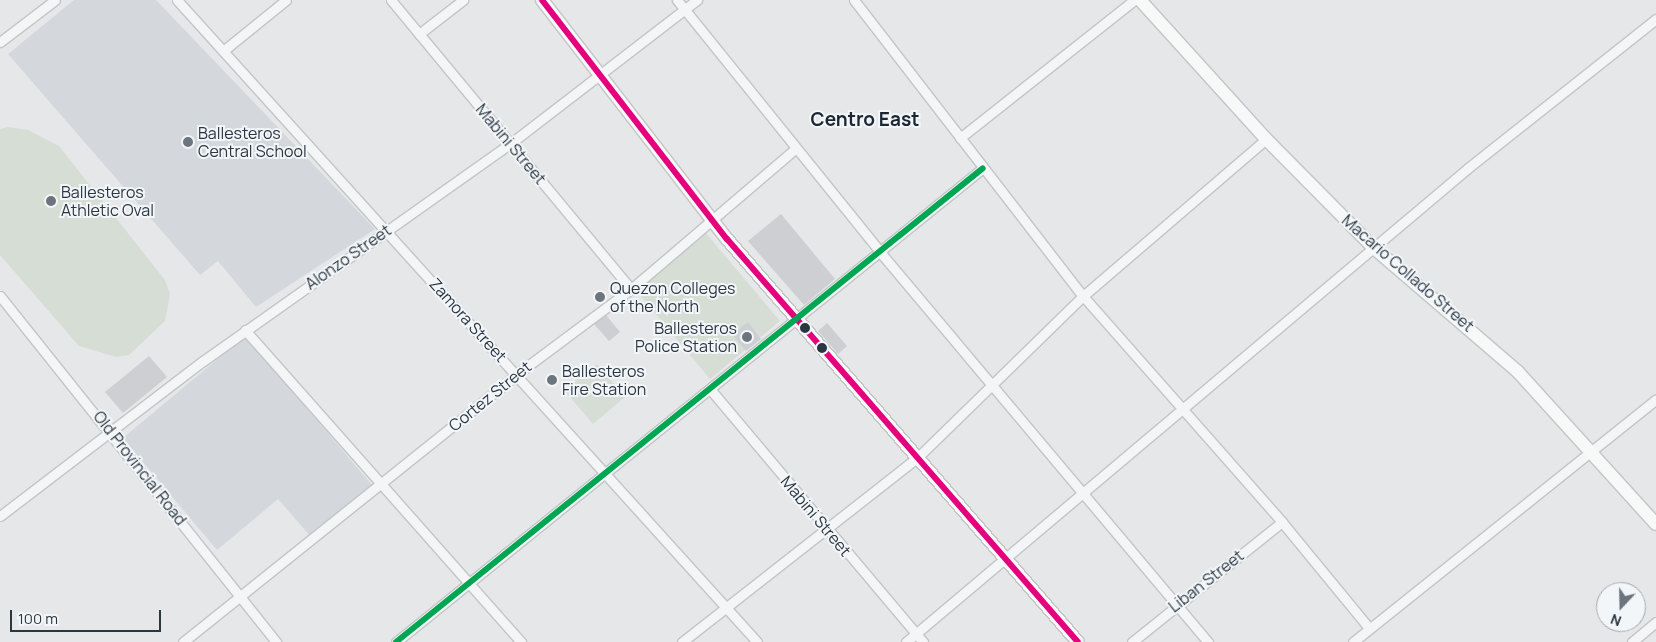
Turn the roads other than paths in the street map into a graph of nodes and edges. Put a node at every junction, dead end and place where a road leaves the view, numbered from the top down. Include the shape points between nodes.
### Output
1 (55, 0) edge
2 (176, 0) edge
3 (286, 0) edge
4 (390, 0) edge
5 (463, 0) edge
6 (542, 0) edge
7 (677, 0) edge
8 (698, 0) edge
9 (854, 0) edge
10 (1134, 0) edge
11 (1140, 0) edge
12 (685, 11) junction
13 (1656, 19) edge
14 (420, 34) junction
15 (0, 42) edge
16 (223, 51) junction
17 (600, 76) junction
18 (960, 138) junction
19 (1266, 139) junction
20 (511, 142) junction
21 (796, 148) junction
22 (982, 168) junction
23 (711, 219) junction
24 (387, 230) junction
25 (1374, 248) junction
26 (880, 252) junction
27 (631, 289) junction
28 (0, 296) edge
29 (1083, 296) junction
30 (796, 320) junction
31 (245, 330) junction
32 (517, 374) junction
33 (993, 383) junction
34 (710, 389) junction
35 (1656, 399) edge
36 (1180, 409) junction
37 (112, 432) junction
38 (1592, 451) junction
39 (917, 458) junction
40 (605, 473) junction
41 (380, 485) junction
42 (1082, 490) junction
43 (0, 516) edge
44 (1282, 522) junction
45 (1656, 524) edge
46 (828, 530) junction
47 (1005, 558) junction
48 (469, 584) junction
49 (240, 597) junction
50 (1176, 603) junction
51 (725, 608) junction
52 (1656, 622) edge
53 (1369, 628) junction
54 (916, 634) junction
55 (183, 642) edge
56 (276, 642) edge
57 (396, 642) edge
58 (521, 642) edge
59 (682, 642) edge
60 (757, 642) edge
61 (906, 642) edge
62 (923, 642) edge
63 (1078, 642) edge
64 (1132, 642) edge
65 (1208, 642) edge
66 (1353, 642) edge
67 (1632, 642) edge

1 - 15 street
2 - 16 street, Zamora Street
3 - 16 street
4 - 14 street, Mabini Street
5 - 14 street
6 - 17 main road
7 - 12 street
8 - 12 street, Alonzo Street
9 - 18 street
10 - 18 street
11 - 19 main road, Macario Collado Street
12 - 17 street, Alonzo Street
12 - 21 street
13 - 25 street via 1570,83
14 - 20 street, Mabini Street
16 - 24 street, Zamora Street
17 - 20 street, Alonzo Street
17 - 23 main road
18 - 22 street
19 - 25 main road, Macario Collado Street
19 - 29 street
20 - 24 street, Alonzo Street
20 - 27 street, Mabini Street
21 - 23 street, Cortez Street
21 - 26 street
22 - 26 street
22 - 29 street
23 - 27 street, Cortez Street
23 - 30 main road
24 - 31 street, Alonzo Street
24 - 32 street, Zamora Street
25 - 36 street
25 - 38 main road, Macario Collado Street via 1518,372
26 - 30 street
26 - 33 street
27 - 32 street, Cortez Street
28 - 37 street, Old Provincial Road
29 - 33 street
29 - 36 street
30 - 34 street
30 - 39 main road
31 - 37 street, Alonzo Street
31 - 41 street
32 - 40 street, Zamora Street
32 - 41 street, Cortez Street
33 - 39 street
33 - 42 street
34 - 40 street
34 - 46 street, Mabini Street
35 - 38 street
36 - 42 street
36 - 44 street
37 - 43 street, Alonzo Street
37 - 49 street, Old Provincial Road
38 - 45 main road, Macario Collado Street
38 - 53 street
39 - 46 street
39 - 47 main road
40 - 48 street
40 - 51 street, Zamora Street
41 - 48 street
41 - 49 street, Cortez Street
42 - 47 street
42 - 50 street
44 - 50 street, Liban Street
44 - 53 street
46 - 51 street
46 - 54 street, Mabini Street
47 - 54 street
47 - 63 main road
48 - 57 street
48 - 58 street
49 - 55 street, Cortez Street
49 - 56 street, Old Provincial Road
50 - 64 street, Liban Street
50 - 65 street
51 - 59 street
51 - 60 street, Zamora Street
52 - 67 street
53 - 66 street
54 - 61 street
54 - 62 street, Mabini Street

